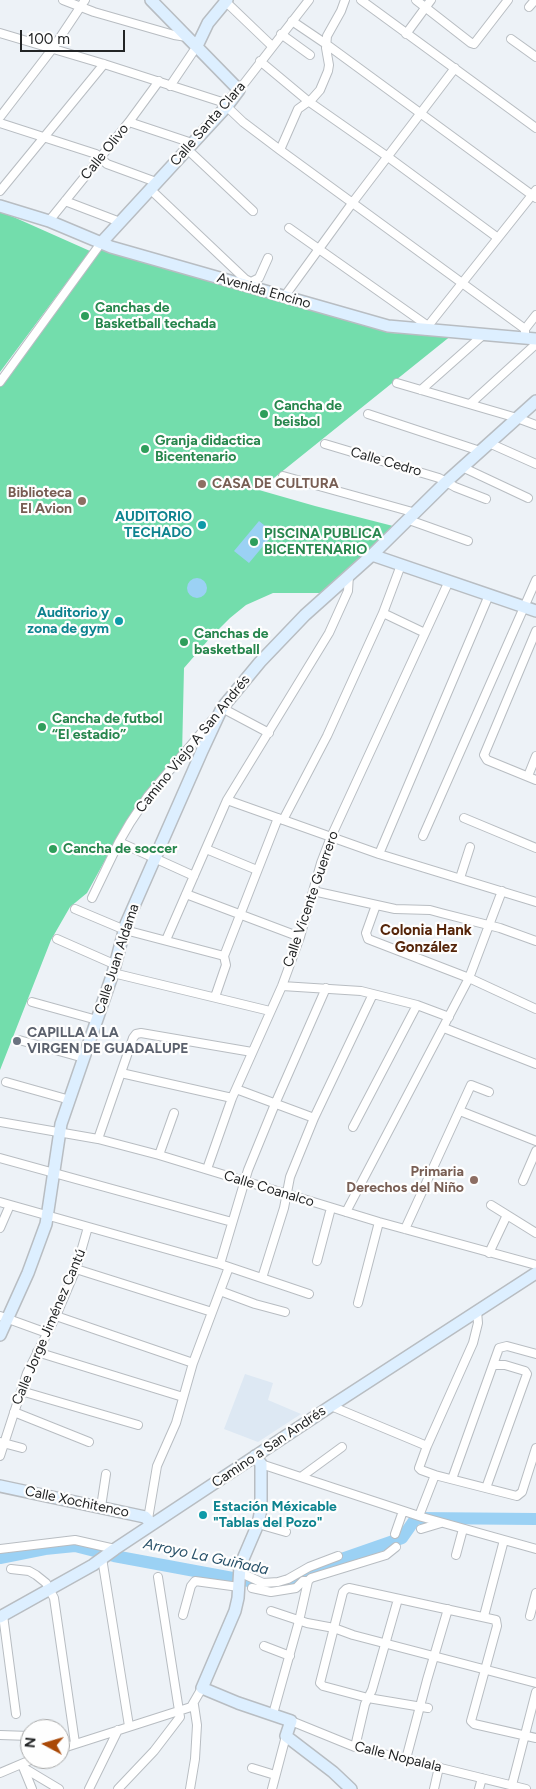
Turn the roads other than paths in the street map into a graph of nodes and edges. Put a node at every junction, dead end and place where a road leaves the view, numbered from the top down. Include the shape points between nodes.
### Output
1 (63, 0) edge
2 (151, 0) edge
3 (225, 0) edge
4 (296, 0) edge
5 (309, 0) edge
6 (345, 0) edge
7 (362, 0) edge
8 (416, 0) edge
9 (431, 0) edge
10 (508, 0) edge
11 (535, 0) edge
12 (83, 3) edge
13 (303, 7) junction
14 (425, 7) junction
15 (529, 7) dead end
16 (292, 21) junction
17 (281, 34) junction
18 (406, 34) junction
19 (1, 35) edge
20 (511, 38) dead end
21 (193, 42) junction
22 (326, 44) junction
23 (272, 46) junction
24 (53, 48) junction
25 (310, 55) dead end
26 (536, 57) edge
27 (260, 61) junction
28 (104, 64) junction
29 (455, 68) junction
30 (159, 81) junction
31 (170, 86) junction
32 (239, 90) junction
33 (308, 101) junction
34 (227, 106) junction
35 (420, 114) junction
36 (0, 117) edge
37 (129, 122) junction
38 (0, 123) edge
39 (536, 128) edge
40 (45, 136) junction
41 (189, 146) junction
42 (280, 150) junction
43 (388, 157) junction
44 (100, 158) junction
45 (153, 186) junction
46 (0, 191) edge
47 (535, 194) edge
48 (65, 201) junction
49 (353, 202) junction
50 (0, 206) edge
51 (253, 211) dead end
52 (49, 221) junction
53 (120, 222) junction
54 (289, 228) dead end
55 (498, 238) junction
56 (101, 243) junction
57 (319, 249) junction
58 (268, 258) dead end
59 (462, 284) junction
60 (249, 285) junction
61 (284, 297) junction
62 (536, 315) edge
63 (427, 328) junction
64 (483, 335) junction
65 (528, 336) edge
66 (536, 344) edge
67 (0, 382) edge
68 (396, 383) dead end
69 (421, 390) junction
70 (536, 401) edge
71 (470, 404) junction
72 (368, 414) dead end
73 (517, 418) junction
74 (536, 425) edge
75 (325, 444) dead end
76 (484, 447) junction
77 (536, 464) edge
78 (462, 468) junction
79 (283, 476) dead end
80 (446, 482) junction
81 (528, 498) dead end
82 (486, 499) dead end
83 (413, 516) junction
84 (468, 541) dead end
85 (372, 555) junction
86 (401, 565) junction
87 (349, 575) junction
88 (536, 580) edge
89 (449, 582) junction
90 (489, 595) junction
91 (524, 607) junction
92 (536, 611) edge
93 (383, 613) junction
94 (536, 632) edge
95 (425, 633) junction
96 (222, 708) junction
97 (269, 733) junction
98 (536, 756) edge
99 (528, 776) junction
100 (536, 780) edge
101 (227, 800) junction
102 (464, 818) dead end
103 (280, 819) junction
104 (423, 836) dead end
105 (331, 837) junction
106 (118, 842) junction
107 (470, 847) dead end
108 (536, 848) edge
109 (206, 849) junction
110 (379, 854) junction
111 (155, 858) junction
112 (258, 870) junction
113 (194, 876) junction
114 (460, 878) junction
115 (313, 891) junction
116 (502, 891) junction
117 (186, 894) junction
118 (92, 898) dead end
119 (536, 902) edge
120 (376, 905) junction
121 (75, 909) dead end
122 (241, 915) junction
123 (490, 925) junction
124 (125, 930) junction
125 (300, 937) junction
126 (56, 939) dead end
127 (166, 940) junction
128 (536, 941) edge
129 (224, 956) junction
130 (114, 969) junction
131 (468, 978) junction
132 (282, 986) junction
133 (326, 988) junction
134 (373, 994) junction
135 (215, 997) junction
136 (32, 1002) dead end
137 (417, 1005) junction
138 (536, 1009) edge
139 (270, 1011) junction
140 (449, 1017) junction
141 (97, 1020) junction
142 (444, 1028) junction
143 (19, 1040) dead end
144 (252, 1052) junction
145 (84, 1058) junction
146 (536, 1064) edge
147 (121, 1073) junction
148 (6, 1082) dead end
149 (236, 1089) junction
150 (489, 1092) dead end
151 (232, 1098) junction
152 (70, 1100) junction
153 (275, 1104) junction
154 (460, 1110) junction
155 (174, 1113) dead end
156 (314, 1118) junction
157 (0, 1122) edge
158 (354, 1127) dead end
159 (60, 1132) junction
160 (98, 1139) junction
161 (536, 1141) edge
162 (536, 1152) edge
163 (159, 1155) junction
164 (0, 1158) edge
165 (207, 1169) junction
166 (53, 1171) junction
167 (245, 1181) junction
168 (523, 1181) dead end
169 (286, 1194) junction
170 (0, 1202) edge
171 (10, 1205) junction
172 (491, 1205) dead end
173 (331, 1208) junction
174 (346, 1212) junction
175 (48, 1215) junction
176 (507, 1215) junction
177 (232, 1222) junction
178 (379, 1222) junction
179 (88, 1227) junction
180 (0, 1228) edge
181 (405, 1229) junction
182 (536, 1233) edge
183 (489, 1252) junction
184 (317, 1260) dead end
185 (220, 1264) junction
186 (536, 1265) edge
187 (229, 1267) junction
188 (76, 1269) junction
189 (536, 1273) edge
190 (262, 1278) junction
191 (220, 1291) junction
192 (309, 1294) dead end
193 (358, 1303) dead end
194 (477, 1311) junction
195 (212, 1312) junction
196 (285, 1312) dead end
197 (56, 1316) junction
198 (4, 1318) edge
199 (47, 1333) junction
200 (0, 1335) edge
201 (37, 1352) junction
202 (536, 1354) edge
203 (193, 1363) junction
204 (493, 1365) junction
205 (21, 1391) junction
206 (183, 1397) junction
207 (331, 1406) junction
208 (14, 1412) junction
209 (138, 1426) dead end
210 (2, 1442) edge
211 (89, 1442) dead end
212 (427, 1446) junction
213 (342, 1447) dead end
214 (22, 1448) dead end
215 (536, 1448) edge
216 (0, 1456) edge
217 (258, 1460) junction
218 (106, 1474) dead end
219 (435, 1475) junction
220 (301, 1477) junction
221 (452, 1479) junction
222 (0, 1486) edge
223 (486, 1488) junction
224 (101, 1507) junction
225 (403, 1511) junction
226 (420, 1517) junction
227 (150, 1521) junction
228 (439, 1522) junction
229 (258, 1524) junction
230 (463, 1529) junction
231 (421, 1530) dead end
232 (286, 1532) dead end
233 (395, 1534) dead end
234 (504, 1540) junction
235 (396, 1547) dead end
236 (0, 1549) edge
237 (536, 1549) edge
238 (108, 1554) junction
239 (456, 1555) dead end
240 (338, 1556) dead end
241 (11, 1569) dead end
242 (158, 1578) dead end
243 (301, 1579) junction
244 (239, 1580) junction
245 (252, 1588) dead end
246 (50, 1589) junction
247 (536, 1593) edge
248 (398, 1599) junction
249 (448, 1609) junction
250 (271, 1611) dead end
251 (184, 1615) dead end
252 (1, 1616) edge
253 (484, 1616) junction
254 (530, 1616) dead end
255 (299, 1620) junction
256 (334, 1628) junction
257 (384, 1644) junction
258 (264, 1646) dead end
259 (290, 1656) junction
260 (434, 1657) junction
261 (486, 1670) junction
262 (536, 1683) edge
263 (202, 1688) junction
264 (536, 1692) edge
265 (368, 1698) junction
266 (194, 1705) junction
267 (419, 1707) junction
268 (428, 1708) dead end
269 (180, 1710) junction
270 (16, 1714) dead end
271 (273, 1714) junction
272 (291, 1721) junction
273 (129, 1726) junction
274 (118, 1730) junction
275 (0, 1735) edge
276 (525, 1735) junction
277 (20, 1736) edge
278 (286, 1736) junction
279 (536, 1738) edge
280 (70, 1743) edge
281 (73, 1744) junction
282 (70, 1745) edge
283 (355, 1747) junction
284 (406, 1759) junction
285 (20, 1766) edge
286 (252, 1768) dead end
287 (439, 1768) junction
288 (24, 1769) edge
289 (29, 1769) edge
290 (0, 1773) edge
291 (275, 1775) junction
292 (482, 1778) junction
293 (512, 1785) junction
294 (32, 1789) edge
295 (59, 1789) edge
296 (89, 1789) edge
297 (121, 1789) edge
298 (190, 1789) edge
299 (272, 1789) edge
300 (351, 1789) edge
301 (434, 1789) edge
302 (479, 1789) edge
303 (526, 1789) edge

1 - 12 street
2 - 21 street
3 - 21 street
3 - 23 street
4 - 13 street
5 - 13 street, Calle Santa Clara
6 - 22 street
7 - 18 street
8 - 14 street
9 - 14 street
10 - 14 street via 474,44
11 - 15 street
12 - 21 street via 94,12
12 - 24 street
13 - 16 street, Calle Santa Clara
14 - 18 street
16 - 17 street, Calle Santa Clara
16 - 22 street
17 - 23 street, Calle Santa Clara
17 - 25 street
18 - 29 street
19 - 24 street
20 - 26 street
21 - 31 street
21 - 32 street
22 - 33 street via 328,71 320,90
22 - 35 street
23 - 27 street, Calle Santa Clara
24 - 28 street
24 - 36 street
27 - 32 street, Calle Santa Clara
27 - 33 street
28 - 30 street
28 - 40 street
29 - 35 street
29 - 39 street
30 - 31 street
30 - 37 street, Calle Olivo
31 - 34 street
32 - 34 street, Calle Santa Clara
33 - 42 street via 295,114
33 - 43 street
34 - 41 street, Calle Santa Clara
34 - 42 street
35 - 43 street
35 - 47 street
37 - 41 street
37 - 44 street, Calle Olivo
38 - 40 street
40 - 44 street
40 - 46 street
41 - 45 street, Calle Santa Clara
41 - 51 street
42 - 49 street
43 - 49 street
43 - 55 street
44 - 45 street
44 - 48 street, Calle Olivo
45 - 53 street, Calle Santa Clara
45 - 60 street
47 - 55 street
48 - 52 street, Calle Olivo
48 - 53 street
49 - 57 street
49 - 59 street
50 - 52 street, Avenida Encino
52 - 56 street, Avenida Encino
53 - 56 street, Calle Santa Clara
54 - 57 street
55 - 59 street
56 - 60 street, Avenida Encino
56 - 67 street
57 - 61 street
57 - 63 street
58 - 60 street via 259,278
59 - 63 street
59 - 65 street
60 - 61 street, Avenida Encino
61 - 63 street, Avenida Encino via 388,326
62 - 65 street
63 - 64 street, Avenida Encino
64 - 65 street, Avenida Encino
64 - 69 street
66 - 71 street
68 - 69 street
69 - 71 street
70 - 73 street, Camino Viejo A San Andrés
71 - 73 street
72 - 76 street
73 - 74 street
73 - 76 street, Camino Viejo A San Andrés
75 - 80 street, Calle Cedro
76 - 77 street
76 - 78 street, Camino Viejo A San Andrés
78 - 80 street, Camino Viejo A San Andrés
78 - 81 street
79 - 83 street
80 - 82 street, Calle Cedro
80 - 83 street, Camino Viejo A San Andrés
83 - 84 street
83 - 85 street, Camino Viejo A San Andrés
85 - 86 street
85 - 87 street, Camino Viejo A San Andrés
86 - 89 street
86 - 93 street
87 - 96 street, Camino Viejo A San Andrés via 282,638
87 - 97 street via 348,591 329,633
88 - 91 street
89 - 90 street
89 - 95 street, Calle Vicente Guerrero
90 - 91 street
90 - 110 street
91 - 92 street
91 - 104 street
93 - 95 street
93 - 103 street via 327,736
94 - 99 street via 484,757
95 - 105 street, Calle Vicente Guerrero
96 - 97 street
96 - 106 street, Camino Viejo A San Andrés via 148,796
96 - 111 street, Calle Juan Aldama
97 - 101 street
98 - 99 street
99 - 100 street
101 - 103 street
101 - 109 street
102 - 108 street
103 - 105 street
103 - 112 street
105 - 110 street
105 - 115 street, Calle Vicente Guerrero
106 - 111 street
106 - 118 street, Camino Viejo A San Andrés
107 - 114 street
109 - 112 street
109 - 113 street
110 - 114 street
111 - 113 street
111 - 124 street, Calle Juan Aldama
112 - 122 street
113 - 117 street
114 - 116 street
115 - 120 street
115 - 125 street, Calle Vicente Guerrero
116 - 119 street
116 - 123 street
117 - 122 street
117 - 127 street
120 - 123 street via 402,910 430,910
120 - 131 street via 366,932 368,939
121 - 124 street
122 - 125 street
122 - 129 street
123 - 128 street
123 - 131 street
124 - 127 street
124 - 130 street, Calle Juan Aldama
125 - 132 street, Calle Vicente Guerrero
126 - 130 street
127 - 129 street
129 - 135 street via 226,965
130 - 135 street
130 - 141 street, Calle Juan Aldama
131 - 138 street
131 - 140 street
132 - 133 street
132 - 139 street, Calle Vicente Guerrero
133 - 134 street
133 - 153 street
134 - 137 street
134 - 156 street
135 - 139 street
136 - 141 street
137 - 140 street
137 - 158 street
139 - 144 street, Calle Vicente Guerrero
140 - 142 street
141 - 145 street, Calle Juan Aldama
142 - 146 street
142 - 174 street
143 - 145 street
144 - 147 street via 141,1033 133,1038
144 - 149 street, Calle Vicente Guerrero
145 - 152 street, Calle Juan Aldama
147 - 151 street
147 - 160 street
148 - 152 street
149 - 151 street, Calle Vicente Guerrero
149 - 153 street
150 - 154 street via 471,1085
151 - 165 street, Calle Vicente Guerrero
152 - 159 street, Calle Juan Aldama
153 - 156 street
153 - 167 street
154 - 161 street
154 - 181 street
155 - 163 street
156 - 169 street
157 - 159 street, Calle Coanalco
159 - 160 street, Calle Coanalco
159 - 166 street, Calle Juan Aldama
160 - 163 street, Calle Coanalco
162 - 168 street
163 - 165 street, Calle Coanalco
164 - 166 street
165 - 167 street, Calle Coanalco
166 - 175 street, Calle Juan Aldama
166 - 177 street
167 - 169 street, Calle Coanalco
167 - 177 street
169 - 173 street, Calle Coanalco
169 - 190 street
170 - 171 street
171 - 175 street
171 - 180 street
172 - 176 street
173 - 174 street, Calle Coanalco
173 - 184 street
174 - 178 street, Calle Coanalco
175 - 179 street
175 - 198 street via 35,1255
176 - 182 street
176 - 183 street
177 - 185 street
178 - 181 street, Calle Coanalco
178 - 193 street
179 - 185 street
179 - 188 street, Calle Jorge Jiménez Cantú
181 - 183 street, Calle Coanalco
183 - 186 street, Calle Coanalco
185 - 187 street
187 - 190 street
187 - 191 street
188 - 195 street
188 - 197 street, Calle Jorge Jiménez Cantú
189 - 194 street, Camino a San Andrés
190 - 192 street
191 - 195 street
191 - 196 street
194 - 207 street, Camino a San Andrés
194 - 212 street via 473,1343
195 - 203 street
197 - 199 street, Calle Jorge Jiménez Cantú
197 - 203 street
198 - 199 street
198 - 200 street
199 - 201 street, Calle Jorge Jiménez Cantú
201 - 205 street, Calle Jorge Jiménez Cantú
201 - 206 street
202 - 204 street via 501,1347
203 - 206 street
204 - 221 street
204 - 223 street via 524,1370 527,1374
205 - 208 street, Calle Jorge Jiménez Cantú
205 - 209 street
206 - 227 street via 176,1423 157,1466
207 - 212 street
207 - 217 street, Camino a San Andrés
208 - 210 street, Calle Jorge Jiménez Cantú
208 - 211 street
210 - 214 street
210 - 216 street, Calle Jorge Jiménez Cantú
212 - 219 street via 419,1468
213 - 220 street
215 - 223 street via 519,1496
217 - 220 street
217 - 227 street, Camino a San Andrés
217 - 229 street via 261,1509
218 - 224 street
219 - 221 street
219 - 226 street
220 - 225 street
221 - 223 street
222 - 224 street, Calle Xochitenco
224 - 227 street, Calle Xochitenco
225 - 226 street
225 - 233 street
226 - 228 street
227 - 238 street, Camino a San Andrés
228 - 230 street
228 - 231 street
229 - 232 street
229 - 244 street via 242,1560
230 - 234 street
230 - 239 street
234 - 237 street
234 - 253 street
235 - 243 street via 386,1555
236 - 238 street via 75,1540
238 - 246 street, Camino a San Andrés
238 - 273 street
240 - 243 street via 309,1567
241 - 246 street via 29,1571
242 - 269 street
243 - 244 street via 266,1584
243 - 245 street via 296,1588 275,1592
243 - 255 street
244 - 251 street via 194,1580
244 - 263 street via 235,1611
246 - 252 street, Camino a San Andrés
246 - 281 street via 57,1607
247 - 254 street
248 - 249 street
248 - 256 street via 346,1589
248 - 257 street
249 - 253 street
249 - 260 street
250 - 255 street
252 - 270 street
253 - 261 street via 497,1622
255 - 256 street
255 - 259 street
256 - 257 street
256 - 265 street via 320,1683
257 - 260 street
257 - 265 street
258 - 259 street
259 - 271 street
260 - 261 street
260 - 267 street
261 - 262 street
261 - 276 street via 471,1721
263 - 266 street
263 - 271 street, Calle Nopalala
264 - 276 street
265 - 267 street
265 - 283 street
266 - 269 street
266 - 298 street via 197,1725
267 - 268 street
267 - 284 street
269 - 273 street
269 - 297 street via 180,1717 172,1728
271 - 272 street, Calle Nopalala
272 - 278 street
272 - 283 street, Calle Nopalala
273 - 274 street
274 - 281 street
274 - 296 street
275 - 277 street
276 - 279 street
276 - 293 street
278 - 291 street
278 - 300 street
280 - 281 street
281 - 282 street
283 - 284 street, Calle Nopalala
284 - 287 street, Calle Nopalala
285 - 290 street
286 - 291 street
287 - 292 street, Calle Nopalala
287 - 301 street
288 - 294 street
289 - 295 street
291 - 299 street
292 - 293 street, Calle Nopalala
292 - 302 street
293 - 303 street, Calle Nopalala

